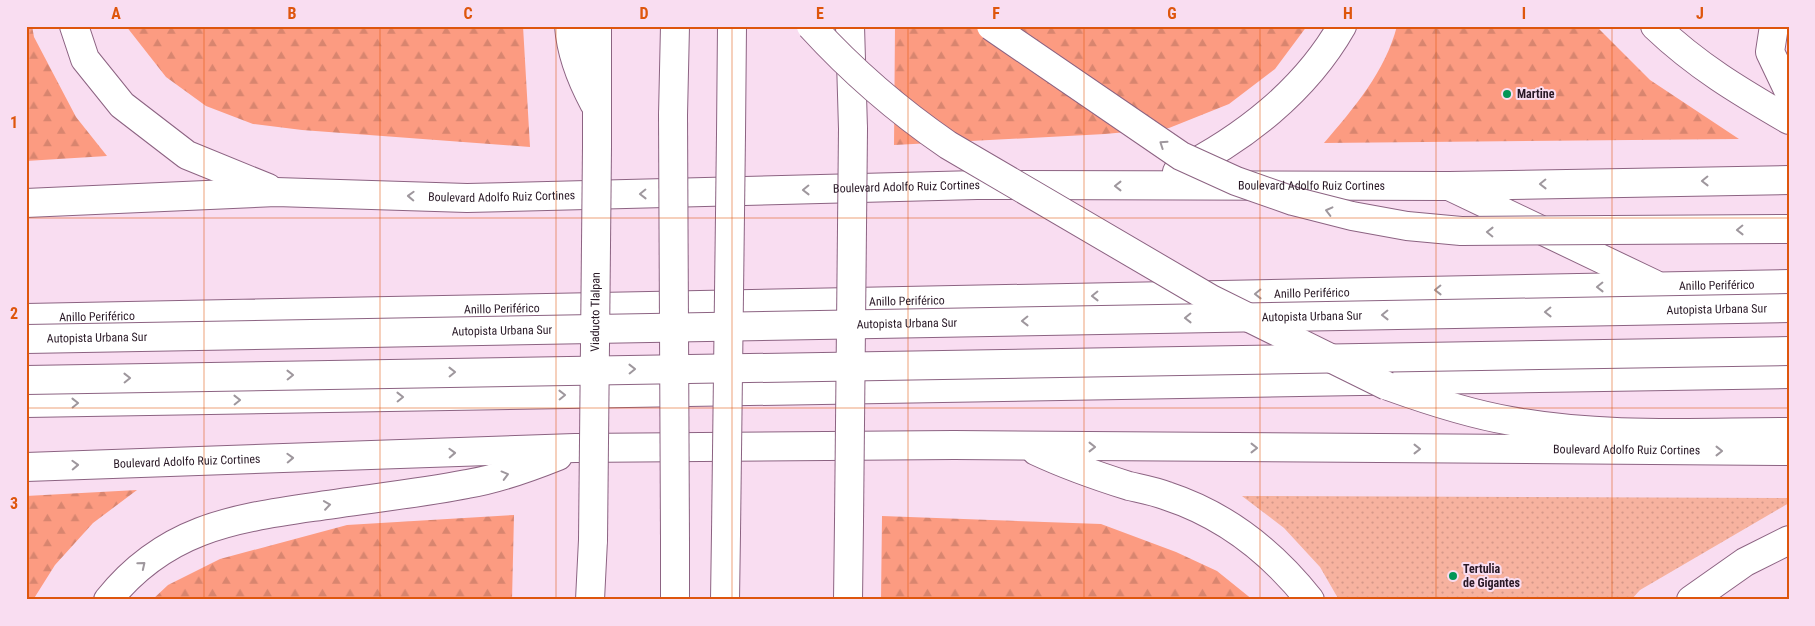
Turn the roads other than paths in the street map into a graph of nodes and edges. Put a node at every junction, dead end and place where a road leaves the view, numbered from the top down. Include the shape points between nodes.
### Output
1 (74, 26) edge
2 (569, 26) edge
3 (597, 26) edge
4 (675, 26) edge
5 (732, 26) edge
6 (811, 26) edge
7 (850, 26) edge
8 (991, 26) edge
9 (1342, 26) edge
10 (1655, 26) edge
11 (1774, 26) edge
12 (1789, 92) edge
13 (598, 109) junction
14 (1789, 120) edge
15 (1789, 180) edge
16 (1151, 186) junction
17 (1449, 186) junction
18 (276, 192) junction
19 (26, 203) edge
20 (1789, 229) edge
21 (1789, 284) edge
22 (1660, 286) junction
23 (1789, 308) edge
24 (26, 318) edge
25 (26, 339) edge
26 (1789, 351) edge
27 (1789, 374) edge
28 (26, 380) edge
29 (26, 403) edge
30 (1789, 432) edge
31 (1026, 446) junction
32 (575, 448) junction
33 (1789, 451) edge
34 (26, 467) edge
35 (1789, 540) edge
36 (848, 588) edge
37 (108, 600) edge
38 (590, 600) edge
39 (675, 600) edge
40 (725, 600) edge
41 (1310, 600) edge
42 (1691, 600) edge

1 - 18 main road via 86,59 122,105 188,155
2 - 13 main road via 580,75
3 - 13 main road, Viaducto Tlalpan
4 - 39 main road, bridge
5 - 40 main road, bridge
6 - 30 main road, bridge via 868,85 906,117 948,145 1211,299 1387,386 1467,412 1560,428
7 - 36 main road, bridge via 853,129
20 -> 8 main road, bridge via 1461,231 1407,226 1318,208 1236,181 1181,156
9 - 16 main road via 1328,51 1282,101 1242,134
10 - 14 main road via 1685,55
11 - 12 main road via 1770,52
13 - 38 main road, Viaducto Tlalpan, bridge
15 -> 17 main road, Boulevard Adolfo Ruiz Cortines
16 - 17 main road, Boulevard Adolfo Ruiz Cortines
16 -> 18 main road, Boulevard Adolfo Ruiz Cortines via 977,185 467,198
17 - 22 main road
18 - 19 main road, Boulevard Adolfo Ruiz Cortines
21 - 22 main road, Anillo Periférico
22 -> 24 main road, Anillo Periférico
23 -> 25 main road, Autopista Urbana Sur, bridge
28 -> 26 main road, bridge
29 -> 27 main road
31 - 32 main road, Boulevard Adolfo Ruiz Cortines
31 -> 33 main road, Boulevard Adolfo Ruiz Cortines
31 - 41 main road via 1099,476 1197,507 1251,540 1274,559
34 -> 32 main road, Boulevard Adolfo Ruiz Cortines
37 -> 32 main road via 142,565 171,545 203,530 240,518 468,484 509,474
35 - 42 main road via 1745,562

